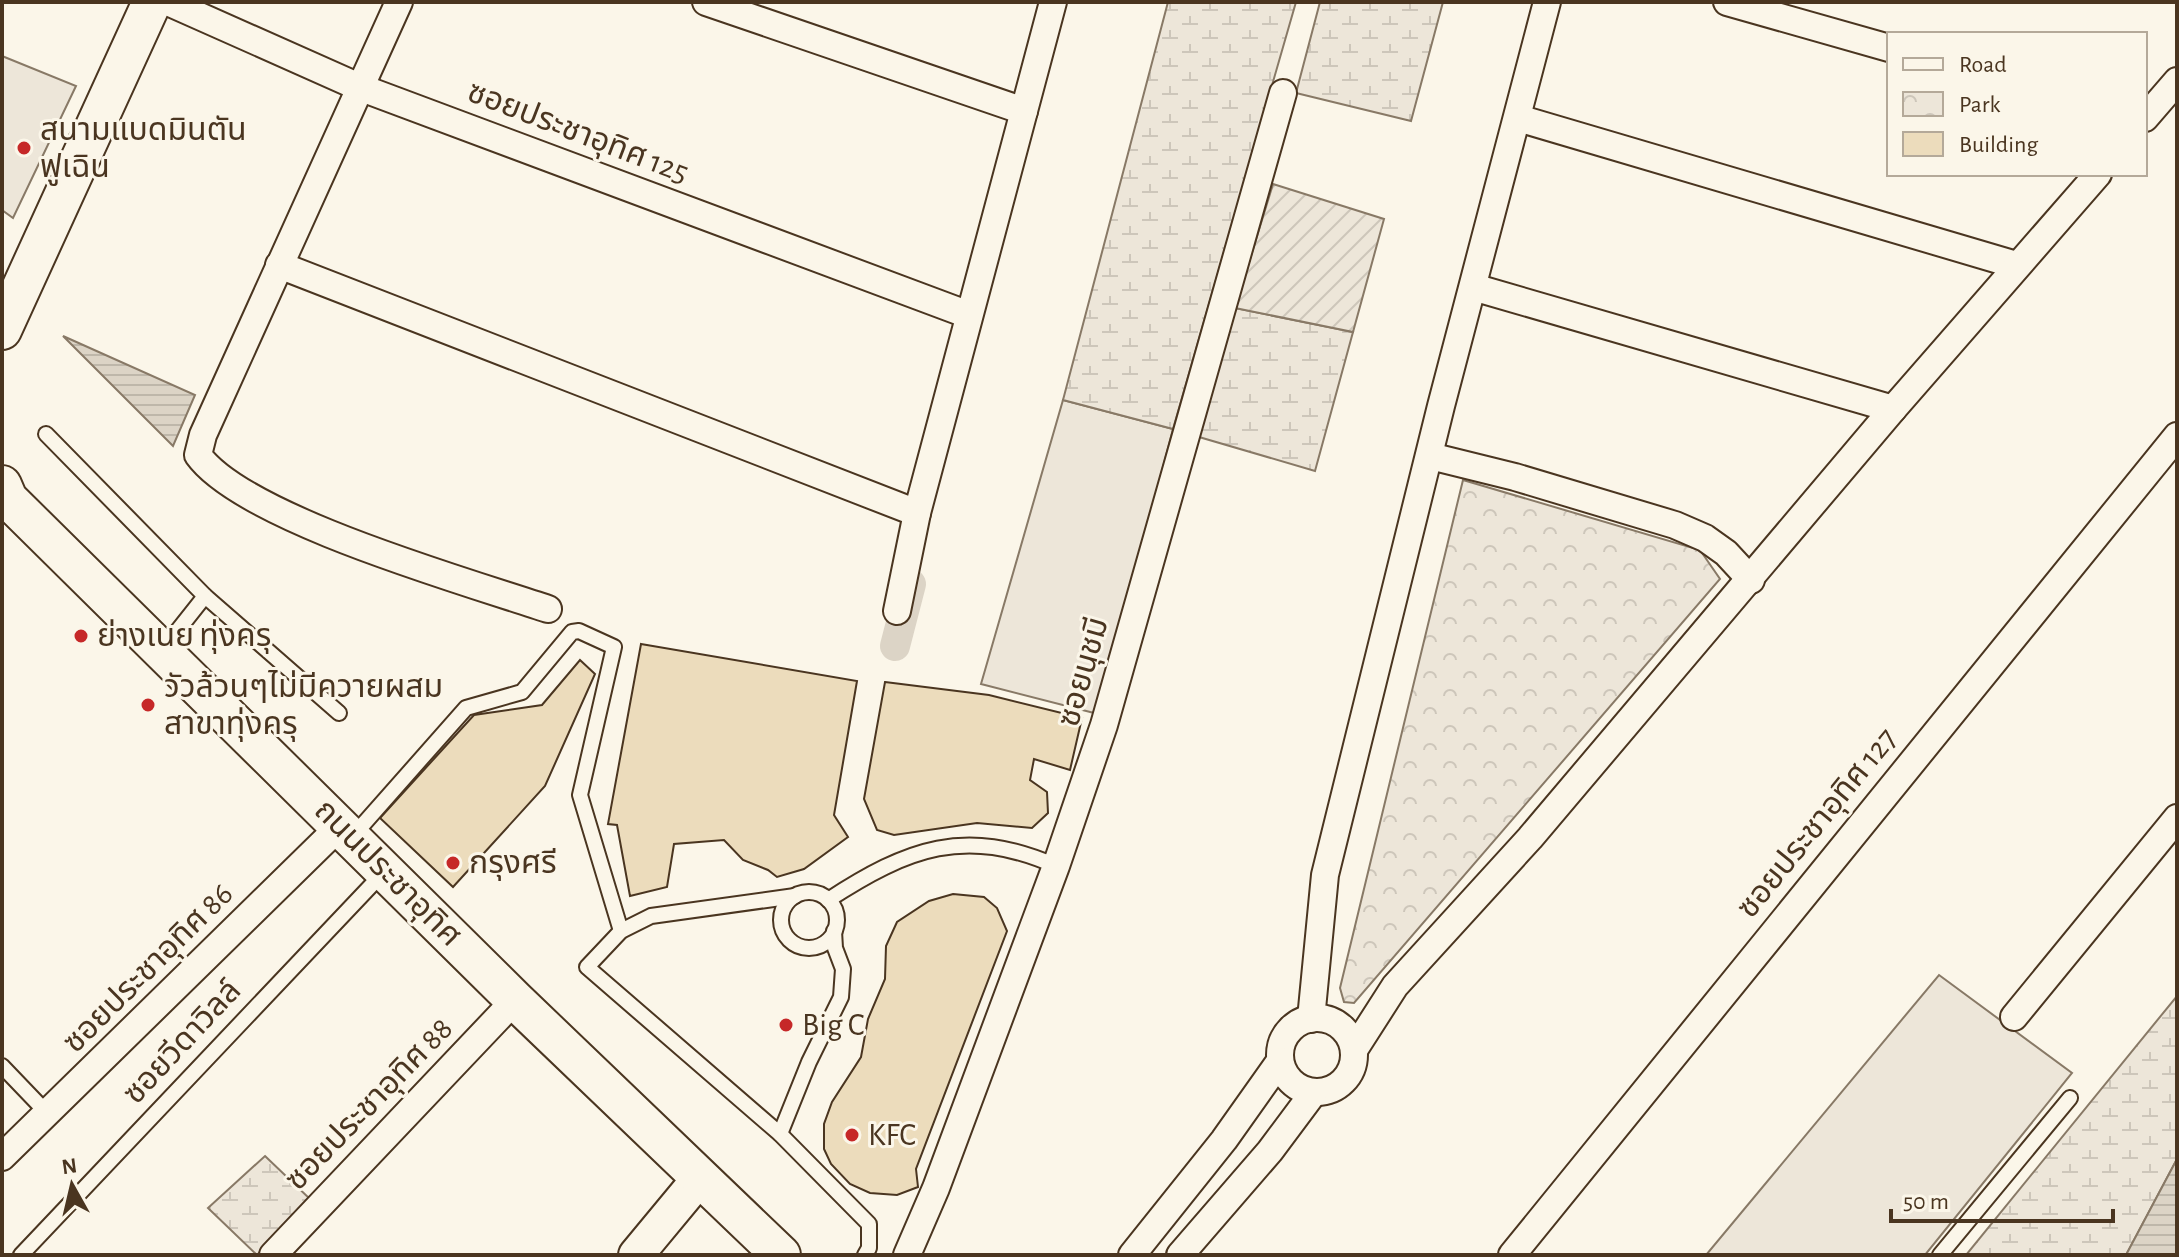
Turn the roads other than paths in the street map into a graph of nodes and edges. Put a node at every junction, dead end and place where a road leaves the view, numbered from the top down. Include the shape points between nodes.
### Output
1 (152, 2) edge
2 (168, 2) edge
3 (399, 2) edge
4 (706, 2) edge
5 (1053, 2) edge
6 (1547, 2) edge
7 (1727, 2) edge
8 (1887, 47) edge
9 (2177, 81) edge
10 (359, 87) junction
11 (1283, 93) dead end
12 (1024, 111) junction
13 (2147, 116) edge
14 (1518, 118) junction
15 (2096, 176) edge
16 (279, 265) junction
17 (2016, 265) junction
18 (1473, 287) junction
19 (969, 315) junction
20 (2, 330) edge
21 (1893, 409) junction
22 (46, 434) dead end
23 (2177, 436) edge
24 (1430, 456) junction
25 (2, 485) edge
26 (917, 513) junction
27 (1751, 580) junction
28 (205, 596) junction
29 (548, 609) dead end
30 (897, 611) dead end
31 (162, 651) junction
32 (339, 713) dead end
33 (2177, 818) edge
34 (346, 832) junction
35 (1056, 866) junction
36 (386, 870) junction
37 (795, 896) junction
38 (828, 900) junction
39 (621, 931) junction
40 (834, 931) junction
41 (515, 1000) junction
42 (2014, 1017) dead end
43 (1311, 1019) junction
44 (1354, 1050) junction
45 (1280, 1061) junction
46 (2, 1066) edge
47 (1314, 1092) junction
48 (2070, 1098) dead end
49 (48, 1114) junction
50 (780, 1134) junction
51 (2, 1157) edge
52 (699, 1179) junction
53 (21, 1255) edge
54 (273, 1255) edge
55 (636, 1255) edge
56 (781, 1255) edge
57 (865, 1255) edge
58 (907, 1255) edge
59 (1132, 1255) edge
60 (1180, 1255) edge
61 (1512, 1255) edge
62 (1940, 1255) edge

1 - 20 main road
2 - 10 street, ซอยประชาอุทิศ 125
3 - 10 street
4 - 12 street
5 - 12 street
6 - 14 street
7 - 8 street
9 - 13 street
10 - 16 street
10 - 19 street, ซอยประชาอุทิศ 125
11 - 35 street, ซอยนุชมี via 1104,725
12 - 19 street
14 - 17 street
14 - 18 street
15 - 17 street
16 - 26 street
16 - 29 street via 199,446 198,455 210,471 316,527
17 - 21 street
18 - 21 street
18 - 24 street
19 - 26 street
21 - 27 street
22 - 28 lane
23 - 61 street, ซอยประชาอุทิศ 127
24 - 27 street via 1675,525 1726,553
24 - 43 street via 1325,875
25 - 31 main road, ถนนประชาอุทิศ via 8,499
26 - 30 street
27 - 44 street via 1395,986
28 - 31 lane
28 - 32 lane
31 - 34 main road, ถนนประชาอุทิศ
33 - 42 street
34 - 36 main road, ถนนประชาอุทิศ
34 - 39 lane via 466,708 522,692 572,632 579,631 614,647 580,795
34 - 49 street, ซอยประชาอุทิศ 86
35 - 38 lane via 992,844 952,846 885,866
35 - 58 street, ซอยนุชมี
36 - 41 main road, ถนนประชาอุทิศ
36 - 53 lane, ซอยวีดาวิลล์
37 - 38 lane via 812,893
37 - 39 lane via 651,916
37 - 40 lane via 781,920 794,944 822,945
38 - 40 lane via 836,915
39 - 50 lane via 587,967
40 - 50 lane via 843,969 841,997
41 - 52 main road, ถนนประชาอุทิศ
41 - 54 street, ซอยประชาอุทิศ 88
43 - 44 street via 1344,1029
43 - 45 street via 1284,1039
44 - 47 street via 1344,1081
45 - 47 street via 1292,1082
45 - 59 street via 1231,1132
46 - 49 lane
47 - 60 street
48 - 62 lane
49 - 51 street, ซอยประชาอุทิศ 86
50 - 57 lane via 869,1224
52 - 55 street
52 - 56 main road, ถนนประชาอุทิศ

